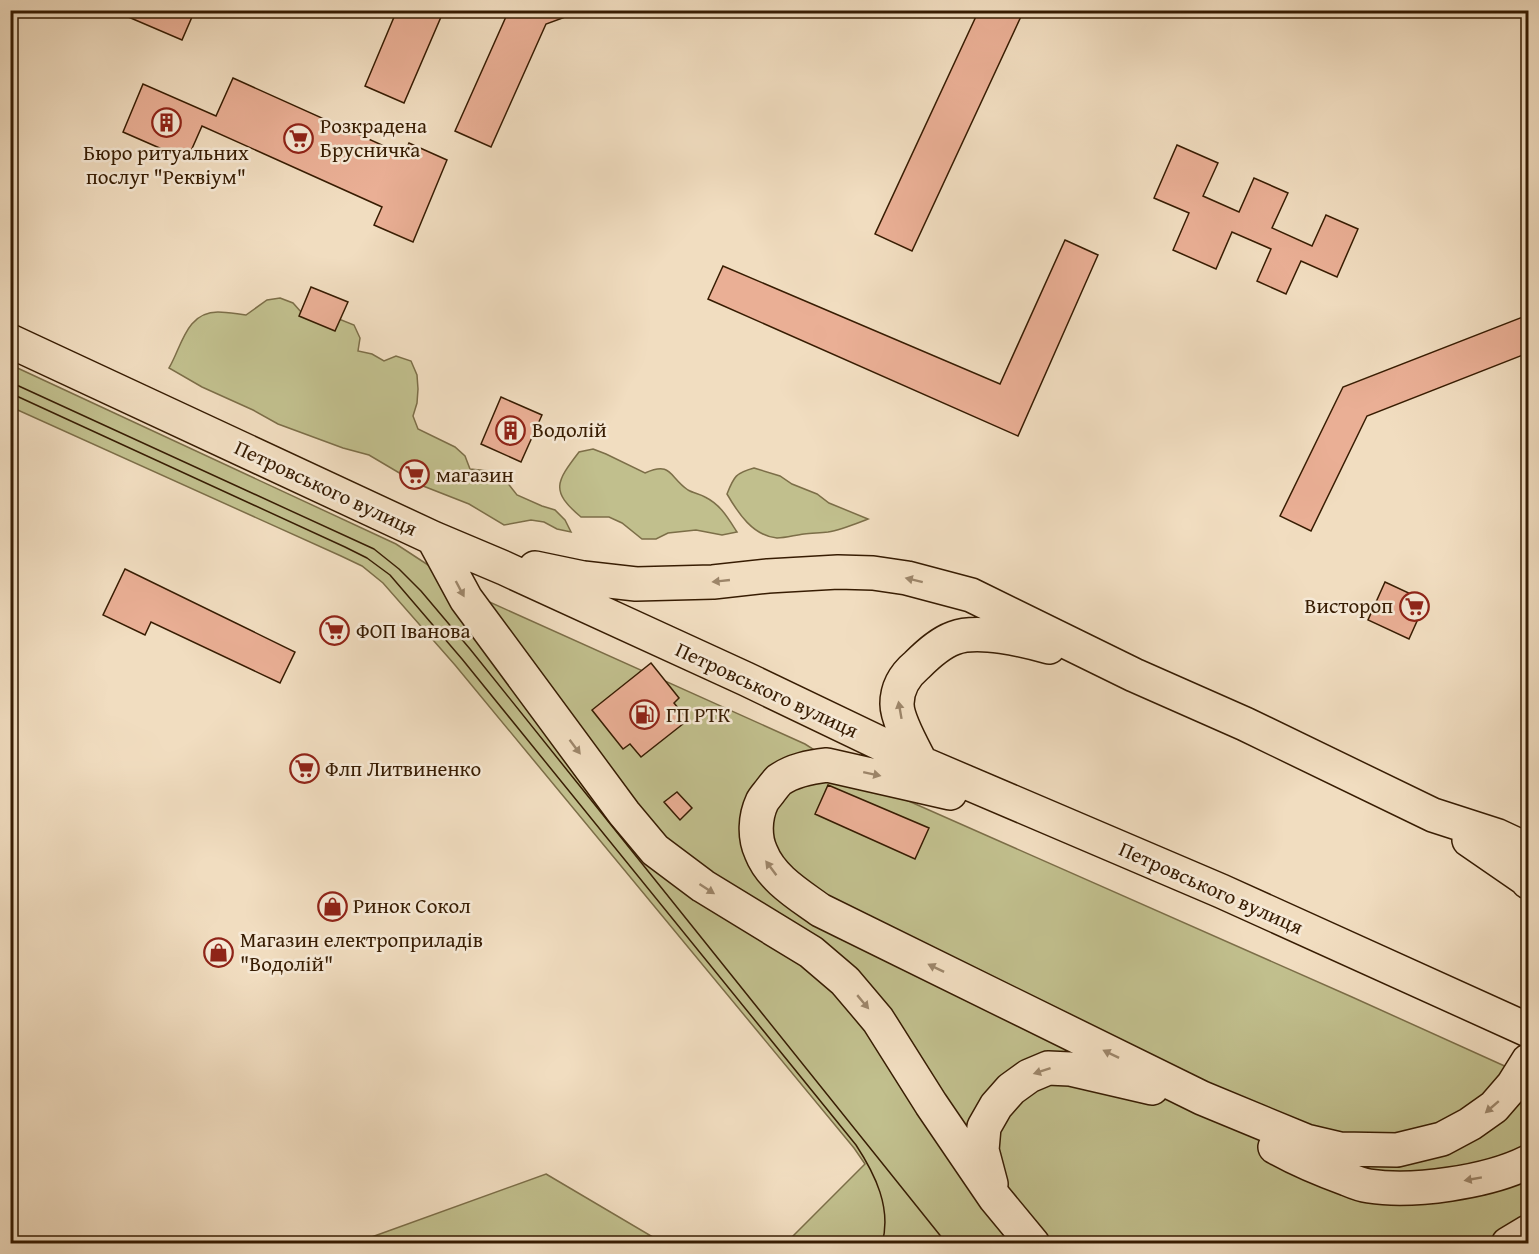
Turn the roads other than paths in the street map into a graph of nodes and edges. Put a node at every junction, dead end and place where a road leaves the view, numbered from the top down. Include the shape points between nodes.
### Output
1 (10, 341) edge
2 (433, 538) junction
3 (1134, 675) junction
4 (921, 763) junction
5 (1433, 815) junction
6 (1044, 816) junction
7 (1528, 850) edge
8 (1528, 882) edge
9 (1528, 1030) edge
10 (1528, 1061) edge
11 (1202, 1098) junction
12 (1528, 1162) edge
13 (995, 1198) junction
14 (1528, 1232) edge
15 (1033, 1244) edge
16 (1508, 1244) edge

1 - 2 main road, Петровського вулиця
3 -> 2 main road via 971,595 907,578 838,572 636,584 526,566
2 - 4 main road, Петровського вулиця via 746,679
2 -> 13 main road via 466,599 655,850 703,886 811,952 845,981 878,1020
4 -> 3 main road via 897,706 900,686 933,650 955,638 983,634 1016,640
3 - 5 main road via 1245,723
4 - 6 main road, Петровського вулиця
5 - 7 main road
5 - 8 main road
6 - 9 main road, Петровського вулиця
11 -> 6 main road via 820,910 785,885 761,853 756,835 762,801 778,781 808,767 827,765
10 -> 11 main road via 1494,1107 1470,1124 1442,1138 1397,1150 1340,1149 1306,1141
12 -> 11 main road via 1484,1177 1436,1186 1367,1186 1293,1157
11 -> 13 main road via 1070,1069 1048,1068 1029,1076 1011,1089 984,1127 982,1150
13 - 15 main road
14 - 16 main road

